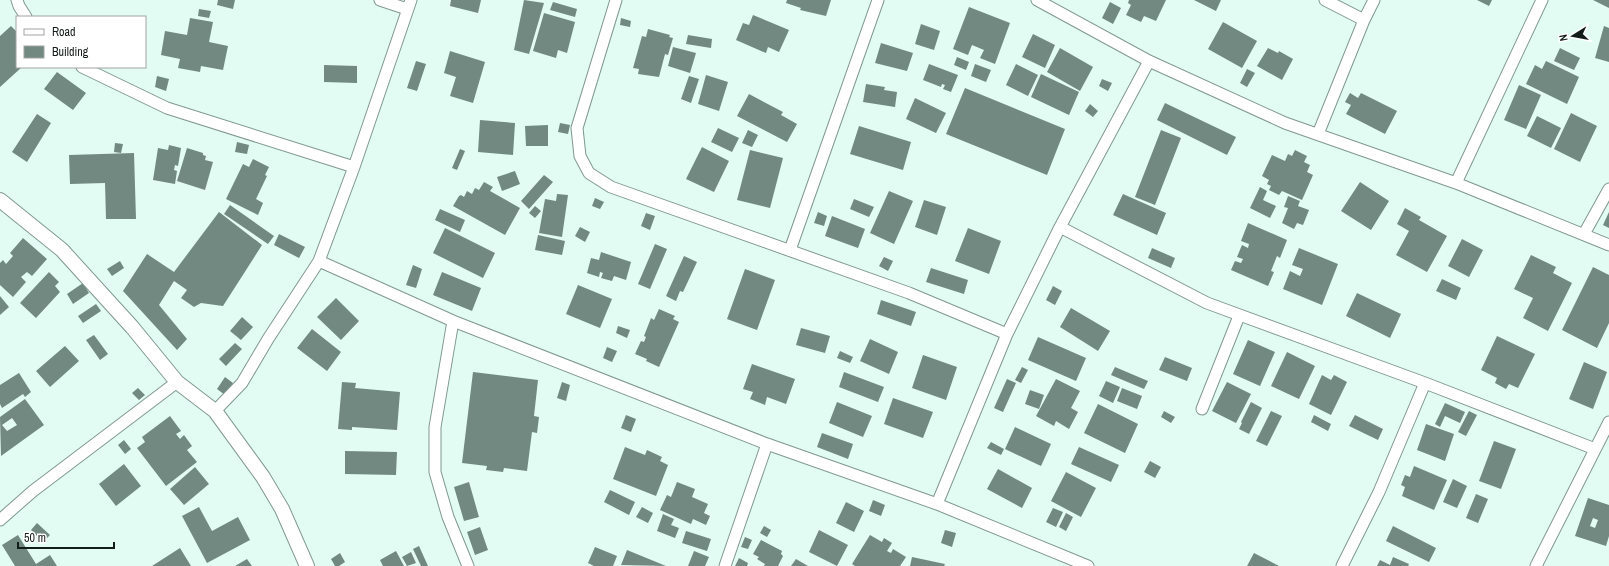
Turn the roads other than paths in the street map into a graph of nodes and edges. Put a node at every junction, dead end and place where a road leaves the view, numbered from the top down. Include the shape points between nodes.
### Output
1 (17, 0) edge
2 (380, 0) edge
3 (616, 0) edge
4 (878, 0) edge
5 (1038, 0) edge
6 (1326, 0) edge
7 (1374, 0) edge
8 (1542, 0) edge
9 (409, 4) edge
10 (25, 16) edge
11 (1364, 20) junction
12 (1149, 61) junction
13 (84, 68) edge
14 (1318, 134) junction
15 (354, 167) junction
16 (1456, 183) junction
17 (1609, 189) edge
18 (0, 200) edge
19 (1060, 227) junction
20 (1584, 234) junction
21 (1609, 245) edge
22 (790, 250) junction
23 (319, 261) junction
24 (1239, 316) junction
25 (453, 321) junction
26 (1007, 334) junction
27 (177, 382) junction
28 (1425, 383) junction
29 (1202, 409) dead end
30 (215, 411) junction
31 (1609, 422) edge
32 (767, 444) junction
33 (1595, 449) junction
34 (937, 504) junction
35 (0, 520) edge
36 (307, 566) edge
37 (468, 566) edge
38 (725, 566) edge
39 (1088, 566) edge
40 (1342, 566) edge
41 (1536, 566) edge

1 - 10 street
2 - 9 street
3 - 22 street via 577,128 580,156 589,173 611,187
4 - 22 street
5 - 12 street
6 - 11 street
7 - 11 street
8 - 16 street
9 - 15 street
11 - 14 street
12 - 14 street via 1285,123
12 - 19 street
13 - 15 street via 167,108
14 - 16 street
15 - 23 street
16 - 20 street
17 - 20 street
18 - 27 street via 62,250 132,326
19 - 24 street via 1177,289
19 - 26 street
20 - 21 street
22 - 26 street via 909,293
23 - 25 street
23 - 30 street via 242,383
24 - 28 street
24 - 29 street
25 - 32 street
25 - 37 street via 435,427 435,472 448,517
26 - 34 street
27 - 30 street
27 - 35 street via 33,491
28 - 33 street
28 - 40 street via 1379,492
30 - 36 street via 263,477 282,509
31 - 33 street
32 - 34 street
32 - 38 street
33 - 41 street
34 - 39 street

